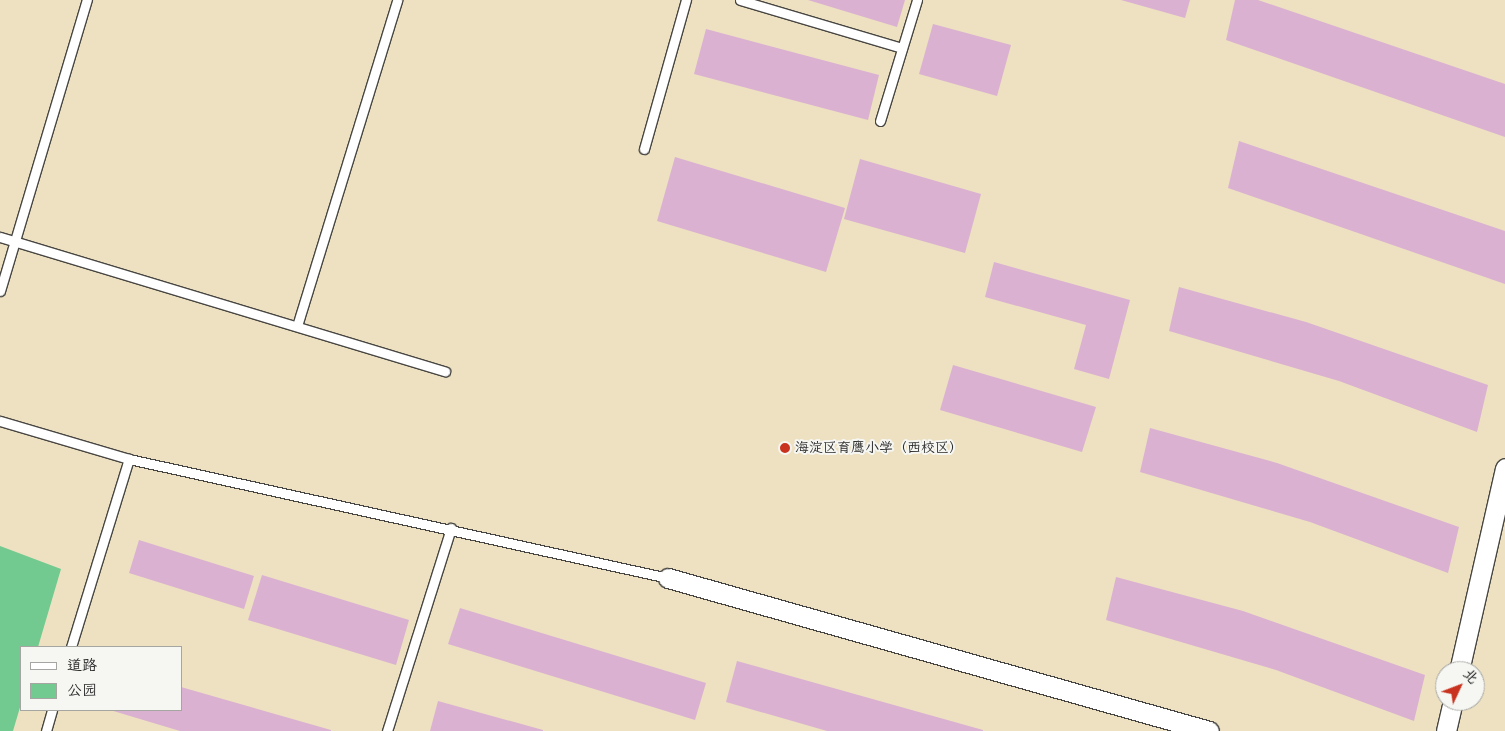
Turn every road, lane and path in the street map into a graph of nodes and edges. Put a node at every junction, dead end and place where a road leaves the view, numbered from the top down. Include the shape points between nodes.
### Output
1 (87, 0) edge
2 (397, 0) edge
3 (686, 0) edge
4 (740, 0) edge
5 (917, 0) edge
6 (902, 48) junction
7 (880, 121) dead end
8 (644, 149) dead end
9 (0, 237) edge
10 (15, 241) junction
11 (0, 291) edge
12 (297, 326) junction
13 (445, 371) dead end
14 (0, 421) edge
15 (129, 459) junction
16 (1505, 468) edge
17 (451, 528) junction
18 (668, 578) joint
19 (71, 646) edge
20 (1462, 661) edge
21 (52, 711) edge
22 (1451, 711) edge
23 (46, 731) edge
24 (387, 731) edge
25 (1209, 731) edge
26 (1446, 731) edge

1 - 10 lane
2 - 12 lane
3 - 8 lane
4 - 6 lane
5 - 6 lane
6 - 7 lane
9 - 10 lane
10 - 11 lane
10 - 12 lane
12 - 13 lane
14 - 15 lane
15 - 17 lane
15 - 19 lane
16 - 20 street
17 - 18 lane
17 - 24 lane
18 - 25 street
21 - 23 lane
22 - 26 street

